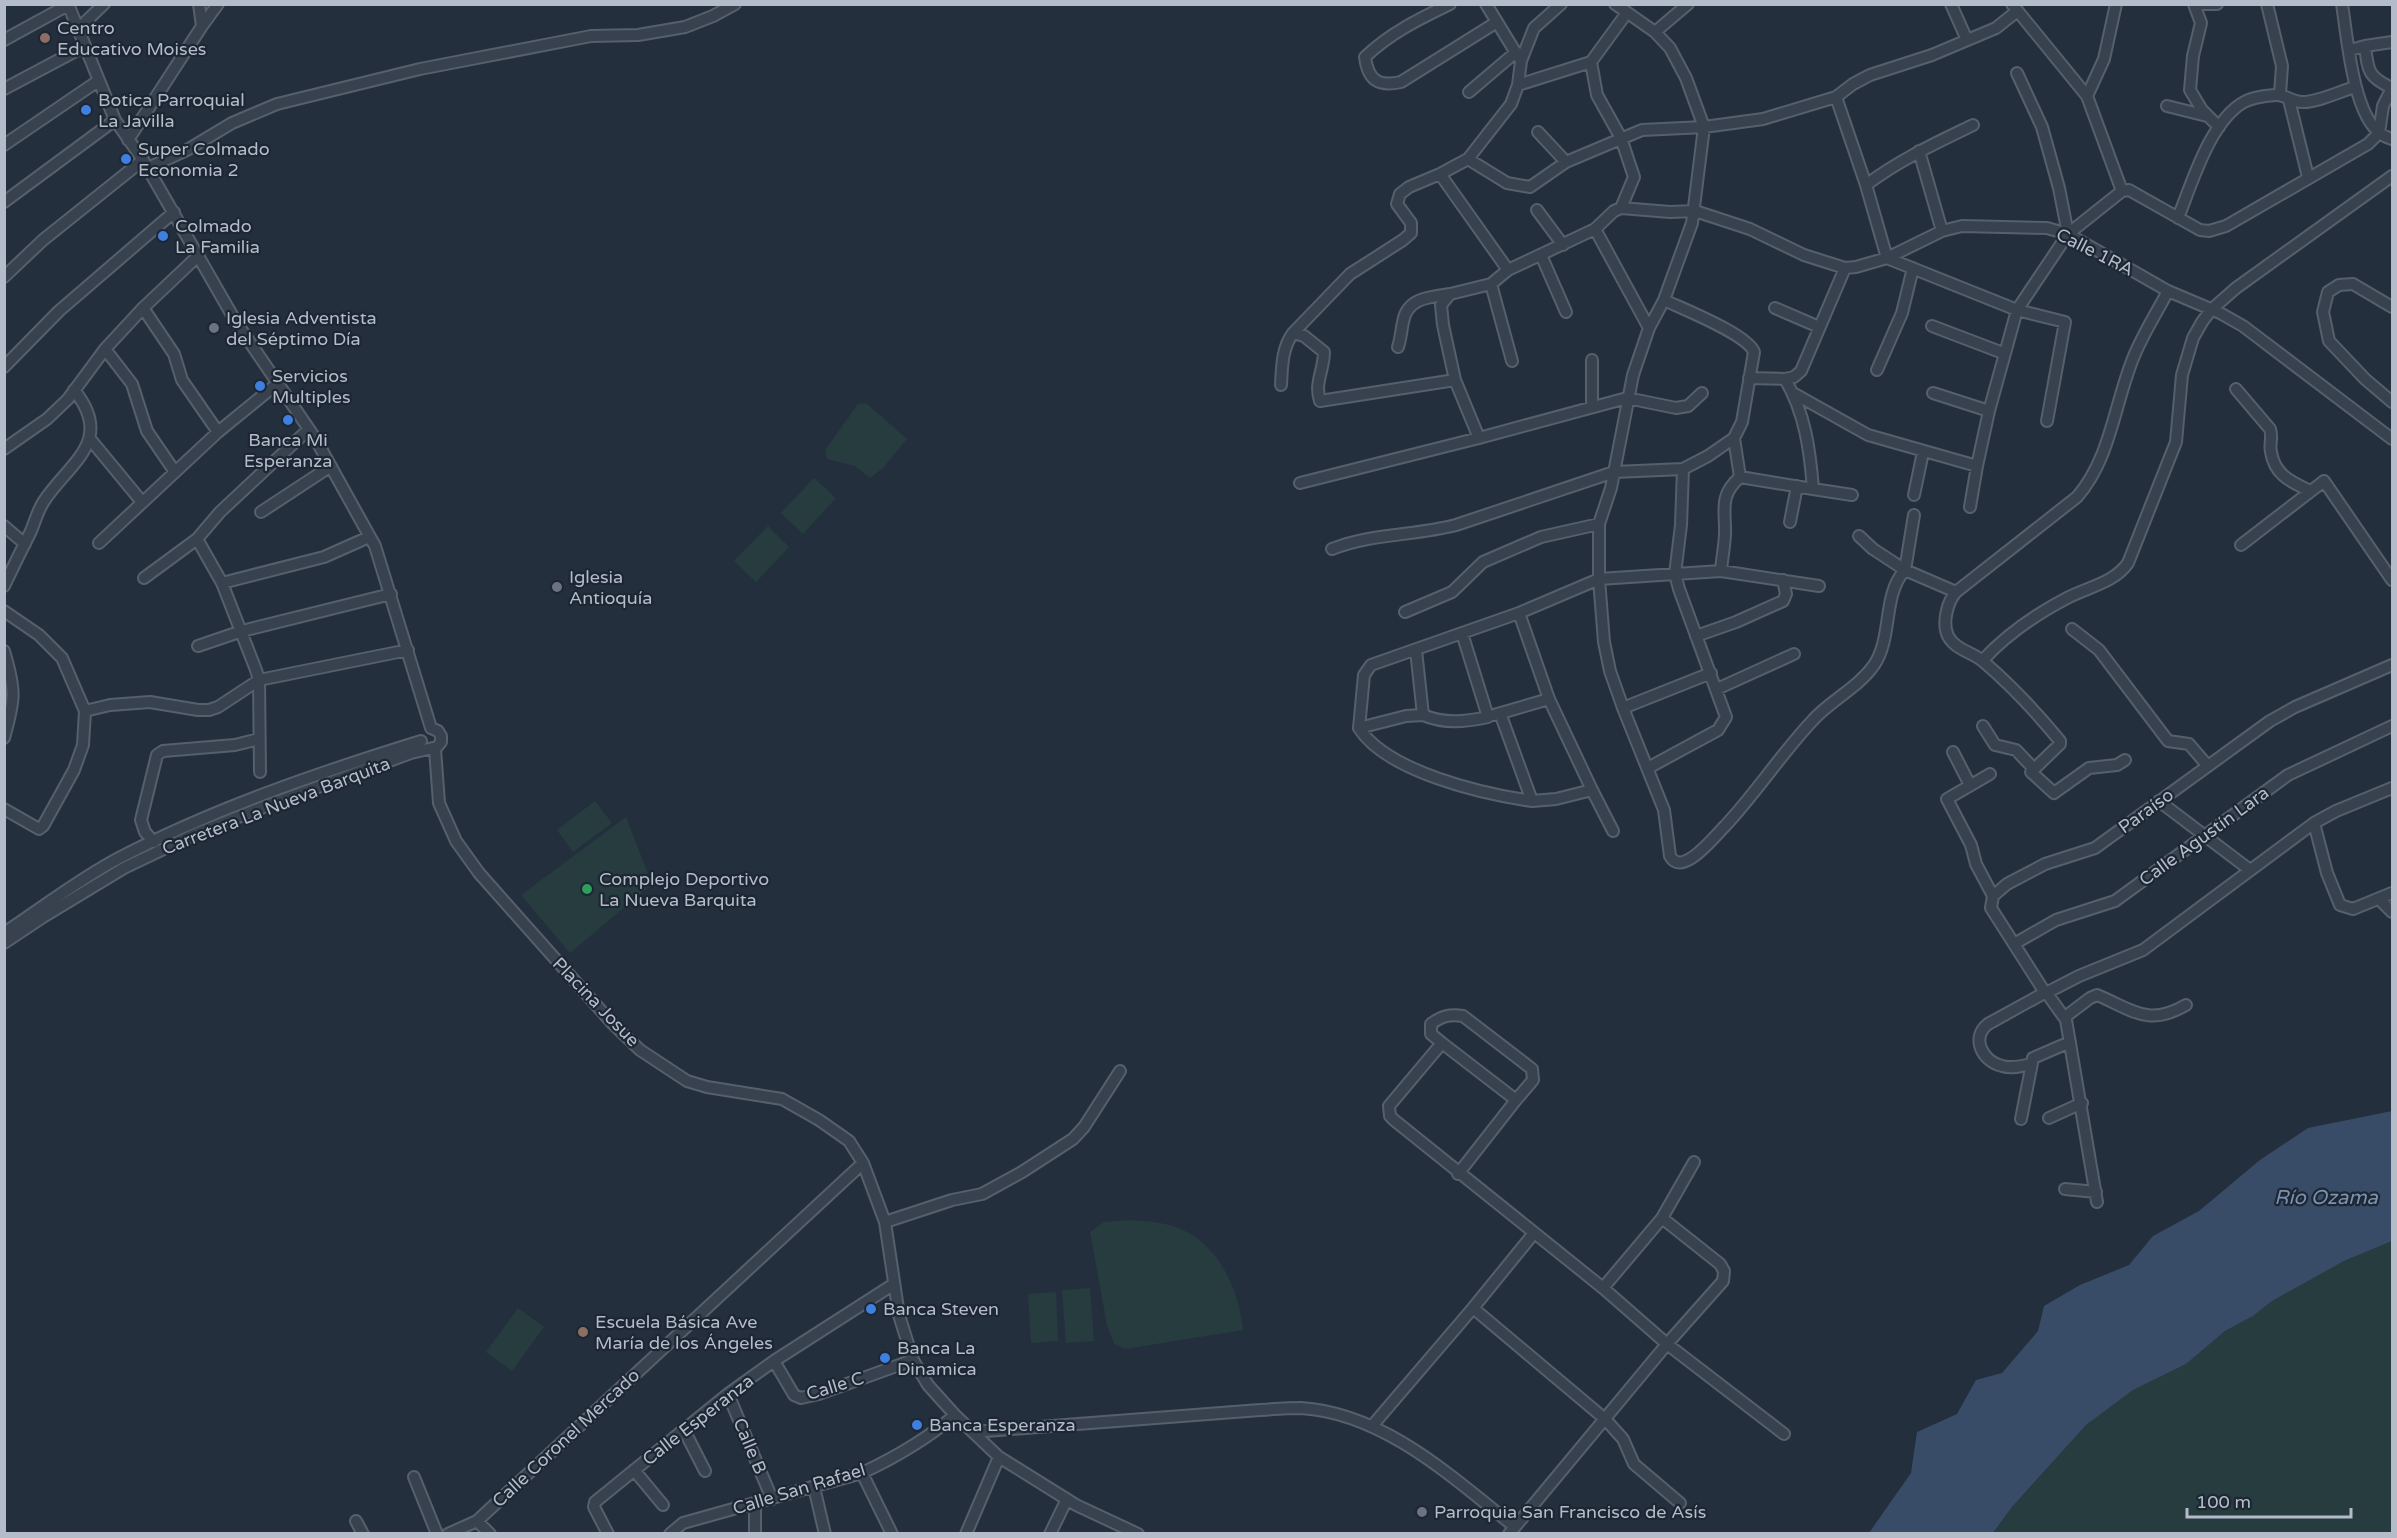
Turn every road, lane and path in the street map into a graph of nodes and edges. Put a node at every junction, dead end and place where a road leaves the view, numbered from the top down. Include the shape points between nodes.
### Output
1 (104, 4) edge
2 (199, 4) edge
3 (218, 4) edge
4 (735, 4) edge
5 (1450, 4) edge
6 (1486, 4) edge
7 (1561, 4) edge
8 (1615, 4) edge
9 (1688, 4) edge
10 (1951, 4) edge
11 (2116, 4) edge
12 (2194, 4) edge
13 (2200, 4) edge
14 (2217, 4) edge
15 (2267, 4) edge
16 (2342, 4) edge
17 (68, 5) edge
18 (2014, 8) edge
19 (1626, 14) junction
20 (1497, 22) junction
21 (202, 26) junction
22 (78, 29) junction
23 (1655, 32) junction
24 (4, 40) edge
25 (1967, 40) junction
26 (2392, 42) edge
27 (85, 46) junction
28 (2365, 46) junction
29 (2350, 50) junction
30 (1518, 57) junction
31 (1591, 62) junction
32 (2017, 73) dead end
33 (98, 81) junction
34 (1518, 85) junction
35 (2355, 87) junction
36 (2392, 88) edge
37 (4, 89) edge
38 (1469, 92) dead end
39 (2087, 96) junction
40 (1836, 97) junction
41 (2284, 97) junction
42 (2167, 106) dead end
43 (2207, 116) junction
44 (115, 120) junction
45 (1973, 125) dead end
46 (1704, 127) junction
47 (2219, 127) junction
48 (1538, 132) dead end
49 (2379, 133) junction
50 (1621, 138) junction
51 (2392, 139) edge
52 (128, 140) junction
53 (4, 145) edge
54 (1919, 151) junction
55 (1468, 159) junction
56 (1566, 162) junction
57 (146, 164) junction
58 (1440, 174) junction
59 (2392, 176) edge
60 (2308, 177) junction
61 (1866, 185) junction
62 (2122, 191) junction
63 (4, 202) edge
64 (1621, 208) junction
65 (1537, 210) dead end
66 (1695, 211) junction
67 (174, 212) junction
68 (2178, 218) junction
69 (1595, 229) junction
70 (1942, 231) junction
71 (2068, 234) junction
72 (1563, 245) junction
73 (199, 255) junction
74 (1541, 255) junction
75 (1887, 258) junction
76 (1845, 268) junction
77 (1913, 268) junction
78 (1508, 270) junction
79 (4, 277) edge
80 (1491, 284) junction
81 (2168, 291) junction
82 (1450, 294) junction
83 (1664, 300) junction
84 (2392, 307) edge
85 (142, 308) junction
86 (1775, 308) dead end
87 (2017, 310) junction
88 (2211, 310) junction
89 (1566, 312) dead end
90 (1932, 326) dead end
91 (1819, 327) junction
92 (1649, 328) junction
93 (1293, 333) junction
94 (1398, 346) dead end
95 (105, 349) junction
96 (2003, 353) junction
97 (1593, 360) dead end
98 (1512, 362) dead end
99 (4, 367) edge
100 (1877, 370) dead end
101 (1749, 378) junction
102 (1785, 379) junction
103 (1455, 380) junction
104 (278, 383) junction
105 (1281, 385) dead end
106 (2236, 389) dead end
107 (74, 390) junction
108 (1702, 393) dead end
109 (1793, 393) junction
110 (1933, 393) dead end
111 (2390, 395) edge
112 (1628, 398) junction
113 (1592, 407) junction
114 (1989, 411) junction
115 (2047, 421) dead end
116 (309, 429) junction
117 (218, 432) junction
118 (1479, 438) junction
119 (1734, 438) junction
120 (90, 439) junction
121 (2392, 440) edge
122 (4, 449) edge
123 (1923, 452) junction
124 (331, 466) junction
125 (1977, 466) junction
126 (1683, 469) junction
127 (175, 472) junction
128 (1614, 472) junction
129 (1740, 477) junction
130 (1300, 483) dead end
131 (1797, 486) junction
132 (1813, 489) junction
133 (2310, 491) junction
134 (1852, 495) dead end
135 (1914, 495) dead end
136 (142, 502) junction
137 (1970, 507) dead end
138 (261, 512) dead end
139 (1914, 515) dead end
140 (1790, 522) dead end
141 (1599, 524) junction
142 (4, 526) edge
143 (1859, 536) dead end
144 (369, 537) junction
145 (197, 538) junction
146 (99, 543) dead end
147 (25, 544) junction
148 (2241, 545) dead end
149 (1332, 549) dead end
150 (1905, 570) junction
151 (1721, 571) junction
152 (1675, 574) junction
153 (144, 578) dead end
154 (1599, 579) junction
155 (1783, 580) junction
156 (2392, 580) edge
157 (222, 583) junction
158 (4, 586) edge
159 (1819, 586) dead end
160 (1956, 592) junction
161 (391, 594) junction
162 (4, 611) edge
163 (1405, 612) dead end
164 (1519, 613) junction
165 (2072, 628) dead end
166 (242, 631) junction
167 (1462, 633) junction
168 (1695, 636) junction
169 (198, 646) dead end
170 (408, 650) junction
171 (1416, 650) junction
172 (4, 651) edge
173 (1794, 654) dead end
174 (1983, 660) junction
175 (2392, 665) edge
176 (1711, 673) junction
177 (259, 680) junction
178 (1717, 689) junction
179 (1549, 699) junction
180 (9, 701) edge
181 (1623, 708) junction
182 (85, 711) junction
183 (1500, 713) junction
184 (1423, 715) junction
185 (1488, 717) junction
186 (1983, 726) dead end
187 (2392, 726) edge
188 (431, 728) junction
189 (1359, 728) junction
190 (4, 738) edge
191 (260, 739) junction
192 (428, 746) junction
193 (1953, 752) dead end
194 (2125, 760) dead end
195 (2207, 765) junction
196 (1648, 768) junction
197 (2034, 769) junction
198 (260, 772) dead end
199 (1990, 774) dead end
200 (1970, 785) junction
201 (2392, 788) edge
202 (1592, 790) junction
203 (1532, 801) junction
204 (2158, 801) junction
205 (4, 809) edge
206 (2314, 823) junction
207 (1613, 831) dead end
208 (2205, 834) junction
209 (154, 842) junction
210 (121, 863) junction
211 (2250, 870) junction
212 (2392, 893) edge
213 (1993, 896) junction
214 (2379, 898) junction
215 (2392, 912) edge
216 (41, 913) junction
217 (4, 933) edge
218 (4, 943) edge
219 (2014, 944) junction
220 (2045, 992) junction
221 (2186, 1005) dead end
222 (2065, 1017) junction
223 (2070, 1042) junction
224 (1442, 1043) junction
225 (2031, 1064) junction
226 (1120, 1071) dead end
227 (1516, 1100) junction
228 (2082, 1103) junction
229 (2049, 1118) dead end
230 (2021, 1119) dead end
231 (1695, 1162) dead end
232 (863, 1163) junction
233 (1458, 1174) junction
234 (2065, 1189) dead end
235 (1662, 1218) junction
236 (885, 1222) junction
237 (1534, 1233) junction
238 (894, 1284) junction
239 (1604, 1288) junction
240 (1473, 1308) junction
241 (1667, 1344) junction
242 (913, 1360) junction
243 (774, 1362) junction
244 (728, 1394) junction
245 (955, 1415) junction
246 (1605, 1419) junction
247 (1372, 1426) junction
248 (684, 1430) junction
249 (973, 1432) junction
250 (1784, 1434) dead end
251 (999, 1457) junction
252 (634, 1470) junction
253 (705, 1471) dead end
254 (862, 1473) junction
255 (414, 1477) dead end
256 (814, 1487) junction
257 (772, 1498) junction
258 (1067, 1499) junction
259 (755, 1503) junction
260 (1680, 1503) dead end
261 (663, 1504) dead end
262 (356, 1521) dead end
263 (477, 1521) junction
264 (1512, 1530) edge
265 (1132, 1532) edge
266 (363, 1533) edge
267 (437, 1533) edge
268 (448, 1533) edge
269 (490, 1533) edge
270 (608, 1533) edge
271 (670, 1533) edge
272 (755, 1533) edge
273 (825, 1533) edge
274 (892, 1533) edge
275 (966, 1533) edge
276 (1050, 1533) edge

1 - 22 street
2 - 21 street
3 - 21 street
4 - 57 street via 685,27 638,35 591,36 420,69 278,104 232,123 187,150
5 - 20 street via 1404,26 1365,57 1366,69 1375,80 1386,85 1401,82
6 - 20 street
7 - 30 street via 1534,28
8 - 19 street
9 - 23 street
10 - 25 street
11 - 39 street via 2104,59
12 - 43 street via 2201,23 2189,83
13 - 14 street
15 - 41 street via 2282,66
16 - 29 street
17 - 22 street
17 - 24 street
18 - 25 street via 1996,28
18 - 39 street
19 - 23 street
19 - 31 street
20 - 30 street
21 - 52 street
22 - 27 street
23 - 46 street via 1670,48 1686,78
25 - 40 street via 1870,75
26 - 28 street
27 - 33 street
27 - 37 street
28 - 29 street
28 - 36 street via 2371,75
29 - 35 street
30 - 34 street
30 - 38 street
31 - 34 street
31 - 50 street via 1597,95
32 - 71 street via 2042,127
33 - 44 street
33 - 53 street
34 - 55 street via 1511,105
35 - 41 street via 2306,102
35 - 49 street
36 - 49 street via 2382,106
39 - 62 street
40 - 46 street via 1763,119
40 - 61 street
41 - 47 street via 2242,103
41 - 60 street
42 - 43 street
43 - 47 street
44 - 52 street
44 - 63 street
45 - 54 street
46 - 50 street via 1648,129
46 - 66 street
47 - 68 street
48 - 56 street
49 - 51 street
49 - 60 street via 2364,147
50 - 56 street
50 - 64 street via 1634,178
52 - 57 street
54 - 61 street
54 - 70 street
55 - 56 street via 1507,183 1524,187 1536,185
55 - 58 street
57 - 67 street
57 - 79 street via 43,240
58 - 78 street
58 - 93 street via 1400,194 1397,204 1411,223 1411,233 1350,274
59 - 88 street
60 - 68 street via 2221,228 2204,231
61 - 75 street
62 - 68 street via 2136,192
62 - 71 street
64 - 66 street, Calle 1RA
64 - 69 street
65 - 72 street
66 - 76 street, Calle 1RA
66 - 83 street
67 - 73 street
67 - 99 street via 59,311
69 - 72 street
69 - 92 street
70 - 71 street, Calle 1RA via 1962,226 2014,226
70 - 75 street, Calle 1RA
71 - 81 street, Calle 1RA
71 - 87 street
72 - 74 street
73 - 85 street
73 - 104 street via 236,322
74 - 78 street
74 - 89 street
75 - 76 street, Calle 1RA
75 - 77 street
76 - 91 street
77 - 87 street
77 - 100 street via 1902,313
78 - 80 street
80 - 82 street
80 - 98 street
81 - 88 street, Calle 1RA
81 - 160 street via 2131,362 2103,457 2085,489
82 - 94 street via 1420,299 1410,306
82 - 103 street via 1442,305 1443,325
83 - 92 street
83 - 101 street via 1752,346
84 - 111 street via 2353,284 2339,285 2328,292 2323,312 2329,340 2366,379
85 - 95 street
85 - 117 street via 174,354 182,380
86 - 91 street
87 - 96 street
87 - 115 street via 2065,322
88 - 121 street, Calle 1RA via 2243,326
88 - 174 street via 2188,350 2181,375 2176,442 2128,563 2117,575 2043,612
90 - 96 street
91 - 102 street via 1801,371
92 - 112 street
93 - 103 street via 1304,336 1324,352 1317,391 1320,401
93 - 105 street via 1284,352
95 - 107 street
95 - 127 street via 132,384 147,431
96 - 114 street
97 - 113 street
101 - 102 street
101 - 119 street via 1742,422
102 - 109 street
103 - 118 street
104 - 116 street
104 - 117 street
106 - 133 street via 2270,429 2271,453 2285,479
107 - 120 street via 84,402
107 - 122 street via 47,419
108 - 112 street via 1688,406 1676,408
109 - 123 street via 1868,435
109 - 132 street via 1809,445
110 - 114 street
112 - 113 street
112 - 128 street
113 - 118 street
114 - 125 street
116 - 124 street
116 - 145 street
117 - 127 street
118 - 130 street
119 - 126 street
119 - 129 street
120 - 136 street
120 - 147 street via 78,462 44,502
123 - 125 street
123 - 135 street
124 - 138 street
124 - 144 street
125 - 137 street
126 - 128 street
126 - 152 street via 1682,525
127 - 136 street
128 - 141 street
128 - 149 street via 1456,525 1370,537
129 - 131 street
129 - 151 street via 1724,499
131 - 132 street
131 - 140 street
132 - 134 street
133 - 148 street
133 - 156 street via 2325,482
136 - 146 street
139 - 150 street
141 - 154 street
141 - 163 street via 1541,537 1483,562 1452,592
142 - 147 street
143 - 150 street
144 - 157 street via 324,557
144 - 161 street
145 - 153 street
145 - 157 street
147 - 158 street
150 - 160 street
150 - 196 street via 1893,593 1875,664 1812,720 1733,817 1687,863 1673,862 1670,856 1664,810
151 - 152 street
151 - 155 street
152 - 154 street
152 - 168 street
154 - 164 street
154 - 181 street via 1604,642
155 - 159 street
155 - 168 street via 1783,601
157 - 166 street
160 - 174 street via 1949,599 1947,634 1959,648
161 - 166 street
161 - 170 street
162 - 182 street via 39,635 62,658
164 - 167 street
164 - 179 street
165 - 195 street via 2099,650 2168,741 2189,744
166 - 169 street
166 - 177 street
167 - 171 street
167 - 185 street
168 - 176 street
170 - 177 street
170 - 188 street
171 - 184 street
171 - 189 street via 1366,669
172 - 180 street via 11,674
173 - 178 street
174 - 197 street via 2030,705 2060,741
175 - 195 street, Paraíso via 2295,707
176 - 178 street
176 - 181 street
177 - 182 street via 209,710 150,702
177 - 191 street
178 - 196 street via 1726,717 1724,724
179 - 183 street
179 - 202 street
180 - 190 street
181 - 196 street
182 - 205 street via 83,745 74,770 43,826 39,829
183 - 185 street
183 - 203 street
184 - 185 street via 1467,722
184 - 189 street
186 - 197 street via 1995,745 2016,750
187 - 208 street, Calle Agustín Lara via 2288,775
188 - 192 street via 422,734
188 - 192 street via 438,731 441,742
189 - 203 street via 1381,752 1429,775 1492,795
191 - 198 street
191 - 209 street via 157,755 141,820
192 - 209 street, Carretera La Nueva Barquita via 261,795
192 - 210 street, Carretera La Nueva Barquita
192 - 232 street, Placina Josue via 439,803 456,841 479,873 640,1050 687,1081 782,1099 849,1141
193 - 200 street
194 - 197 street via 2117,765 2089,768 2055,793 2032,774
195 - 204 street, Paraíso
199 - 200 street
200 - 213 street via 1947,799
201 - 206 street
202 - 203 street
202 - 207 street
204 - 208 street
204 - 213 street, Paraíso via 2092,850 2024,873
206 - 211 street
206 - 214 street via 2335,897 2343,907 2353,909
208 - 211 street
208 - 219 street, Calle Agustín Lara via 2115,901 2056,920
209 - 210 street, Carretera La Nueva Barquita
210 - 216 street, Carretera La Nueva Barquita
211 - 220 street via 2144,950
212 - 214 street
213 - 219 street via 1993,912
214 - 215 street
216 - 217 street, Carretera La Nueva Barquita
216 - 218 street, Carretera La Nueva Barquita
219 - 220 street
220 - 222 street
220 - 225 street via 1988,1024 1979,1038 1990,1061 2011,1067
221 - 222 street via 2165,1015 2147,1017 2097,995
222 - 223 street
223 - 225 street via 2037,1055
223 - 228 street
224 - 227 street
224 - 227 street via 1431,1034 1431,1024 1440,1017 1463,1016 1532,1070 1533,1080
224 - 233 street via 1388,1110 1394,1120
225 - 230 street
226 - 236 street via 1073,1139 1022,1172 982,1194
227 - 233 street
228 - 229 street
228 - 234 street via 2096,1197
231 - 235 street
232 - 236 street, Placina Josue
232 - 263 street, Calle Coronel Mercado
233 - 237 street
235 - 239 street
235 - 241 street via 1720,1264 1724,1272 1717,1291
236 - 238 street, Placina Josue
237 - 239 street
237 - 240 street
238 - 242 street, Placina Josue
238 - 243 street, Calle Esperanza
239 - 241 street
240 - 246 street
240 - 247 street
241 - 246 street
241 - 250 street
242 - 243 street, Calle C via 801,1398 794,1395
242 - 245 street, Placina Josue via 928,1385
243 - 244 street, Calle Esperanza
244 - 248 street, Calle Esperanza
244 - 257 street, Calle B
245 - 249 street, Placina Josue
245 - 254 street, Calle San Rafael via 933,1434
246 - 260 street via 1623,1439 1634,1464
246 - 264 street
247 - 249 street via 1302,1408
247 - 264 street via 1415,1449
248 - 252 street, Calle Esperanza
248 - 253 street
249 - 251 street, Placina Josue
251 - 258 street, Placina Josue
251 - 275 street
252 - 261 street
252 - 270 street, Calle Esperanza via 594,1504
254 - 256 street, Calle San Rafael
254 - 274 street
255 - 267 street
256 - 257 street, Calle San Rafael
256 - 273 street
257 - 259 street, Calle San Rafael
258 - 265 street, Placina Josue
258 - 276 street
259 - 271 street, Calle San Rafael via 683,1523
259 - 272 street
262 - 266 street
263 - 268 street, Calle Coronel Mercado
263 - 269 street

